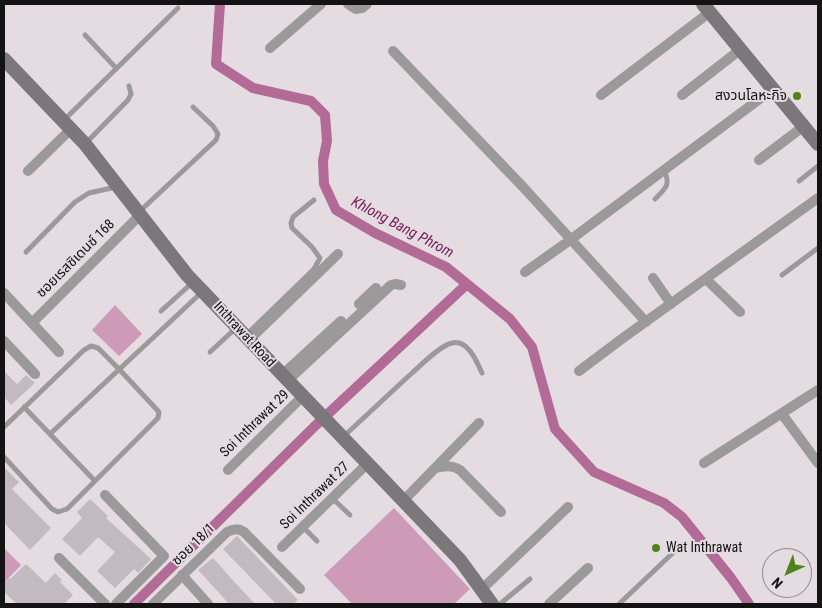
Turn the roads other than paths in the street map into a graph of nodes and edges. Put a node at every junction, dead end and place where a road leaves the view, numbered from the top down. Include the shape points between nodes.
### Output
1 (321, 4) edge
2 (348, 4) edge
3 (367, 4) edge
4 (178, 8) dead end
5 (706, 8) edge
6 (85, 35) dead end
7 (270, 48) dead end
8 (740, 49) junction
9 (393, 51) dead end
10 (4, 59) edge
11 (116, 68) junction
12 (129, 86) dead end
13 (773, 89) junction
14 (600, 95) dead end
15 (682, 95) dead end
16 (194, 106) dead end
17 (67, 126) junction
18 (804, 126) junction
19 (84, 144) junction
20 (818, 144) edge
21 (759, 160) dead end
22 (818, 166) edge
23 (664, 170) junction
24 (28, 171) dead end
25 (799, 182) dead end
26 (119, 186) junction
27 (818, 198) edge
28 (655, 199) dead end
29 (314, 200) dead end
30 (139, 214) junction
31 (570, 240) junction
32 (818, 248) edge
33 (26, 252) dead end
34 (338, 254) dead end
35 (525, 272) dead end
36 (782, 275) dead end
37 (653, 278) dead end
38 (706, 279) junction
39 (400, 285) dead end
40 (198, 286) junction
41 (376, 288) dead end
42 (4, 293) edge
43 (671, 304) junction
44 (161, 311) dead end
45 (740, 312) dead end
46 (646, 322) junction
47 (32, 323) junction
48 (243, 335) junction
49 (4, 341) edge
50 (58, 352) dead end
51 (210, 352) dead end
52 (119, 369) junction
53 (579, 371) dead end
54 (482, 373) dead end
55 (35, 374) dead end
56 (285, 378) junction
57 (818, 390) edge
58 (302, 397) junction
59 (24, 407) junction
60 (782, 414) junction
61 (479, 423) dead end
62 (4, 427) edge
63 (50, 434) junction
64 (342, 438) junction
65 (4, 457) edge
66 (704, 463) dead end
67 (818, 463) edge
68 (367, 464) junction
69 (436, 468) junction
70 (228, 470) dead end
71 (95, 481) junction
72 (105, 495) dead end
73 (332, 498) junction
74 (403, 501) junction
75 (568, 507) dead end
76 (501, 512) dead end
77 (350, 515) dead end
78 (303, 527) junction
79 (317, 541) dead end
80 (282, 547) dead end
81 (677, 549) dead end
82 (59, 558) dead end
83 (588, 568) dead end
84 (182, 575) junction
85 (530, 579) dead end
86 (300, 589) dead end
87 (482, 589) junction
88 (105, 604) edge
89 (116, 604) edge
90 (153, 604) edge
91 (208, 604) edge
92 (492, 604) edge
93 (500, 604) edge
94 (550, 604) edge
95 (618, 604) edge

1 - 7 street
2 - 3 street via 356,9
4 - 11 lane
5 - 8 street
5 - 14 street
6 - 11 lane
8 - 13 street
8 - 15 street
9 - 31 street
10 - 17 street, Inthrawat Road
11 - 17 lane
12 - 19 lane via 131,94 128,100
13 - 18 street
13 - 23 street
16 - 30 lane via 214,126 218,134 216,140
17 - 19 street, Inthrawat Road
17 - 24 street
18 - 20 street
18 - 21 street
19 - 26 street, Inthrawat Road
22 - 25 lane
23 - 28 lane via 668,184
23 - 31 street
26 - 30 street, Inthrawat Road
26 - 33 lane via 82,196
27 - 38 street
29 - 48 lane via 293,217 291,223 320,258 318,262
30 - 40 street, Inthrawat Road
30 - 47 street, ซอยเรสซิเดนซ์ 168
31 - 35 street
31 - 46 street
32 - 36 lane
34 - 48 street
37 - 43 street
38 - 43 street
38 - 45 street
39 - 56 street via 391,285
40 - 44 lane
40 - 48 street, Inthrawat Road
40 - 52 lane
41 - 56 street
42 - 47 street
43 - 46 street
46 - 53 street
47 - 50 street
48 - 51 lane
48 - 56 street, Inthrawat Road
49 - 55 street
52 - 59 lane via 98,348 91,346
52 - 63 lane
52 - 71 lane via 155,406 158,418
54 - 64 lane via 469,349 452,343 433,354
56 - 58 street, Inthrawat Road
57 - 60 street
58 - 64 street, Inthrawat Road
58 - 70 street, Soi Inthrawat 29
59 - 62 lane
59 - 63 lane
60 - 66 street
60 - 67 street
61 - 69 street
63 - 71 lane
64 - 68 street, Inthrawat Road
65 - 71 lane via 58,512 67,509
68 - 73 street, Soi Inthrawat 27
68 - 74 street, Inthrawat Road
69 - 74 street
69 - 76 street via 448,466 460,470
72 - 89 street via 164,556
73 - 77 lane
73 - 78 street, Soi Inthrawat 27
74 - 87 street, Inthrawat Road via 460,560
75 - 87 street
78 - 79 lane
78 - 80 street, Soi Inthrawat 27
81 - 95 lane
82 - 88 street
83 - 94 street
84 - 86 street, ซอย 18/1 via 227,532 238,529
84 - 90 street, ซอย 18/1
84 - 91 street
85 - 93 lane
87 - 92 street, Inthrawat Road

